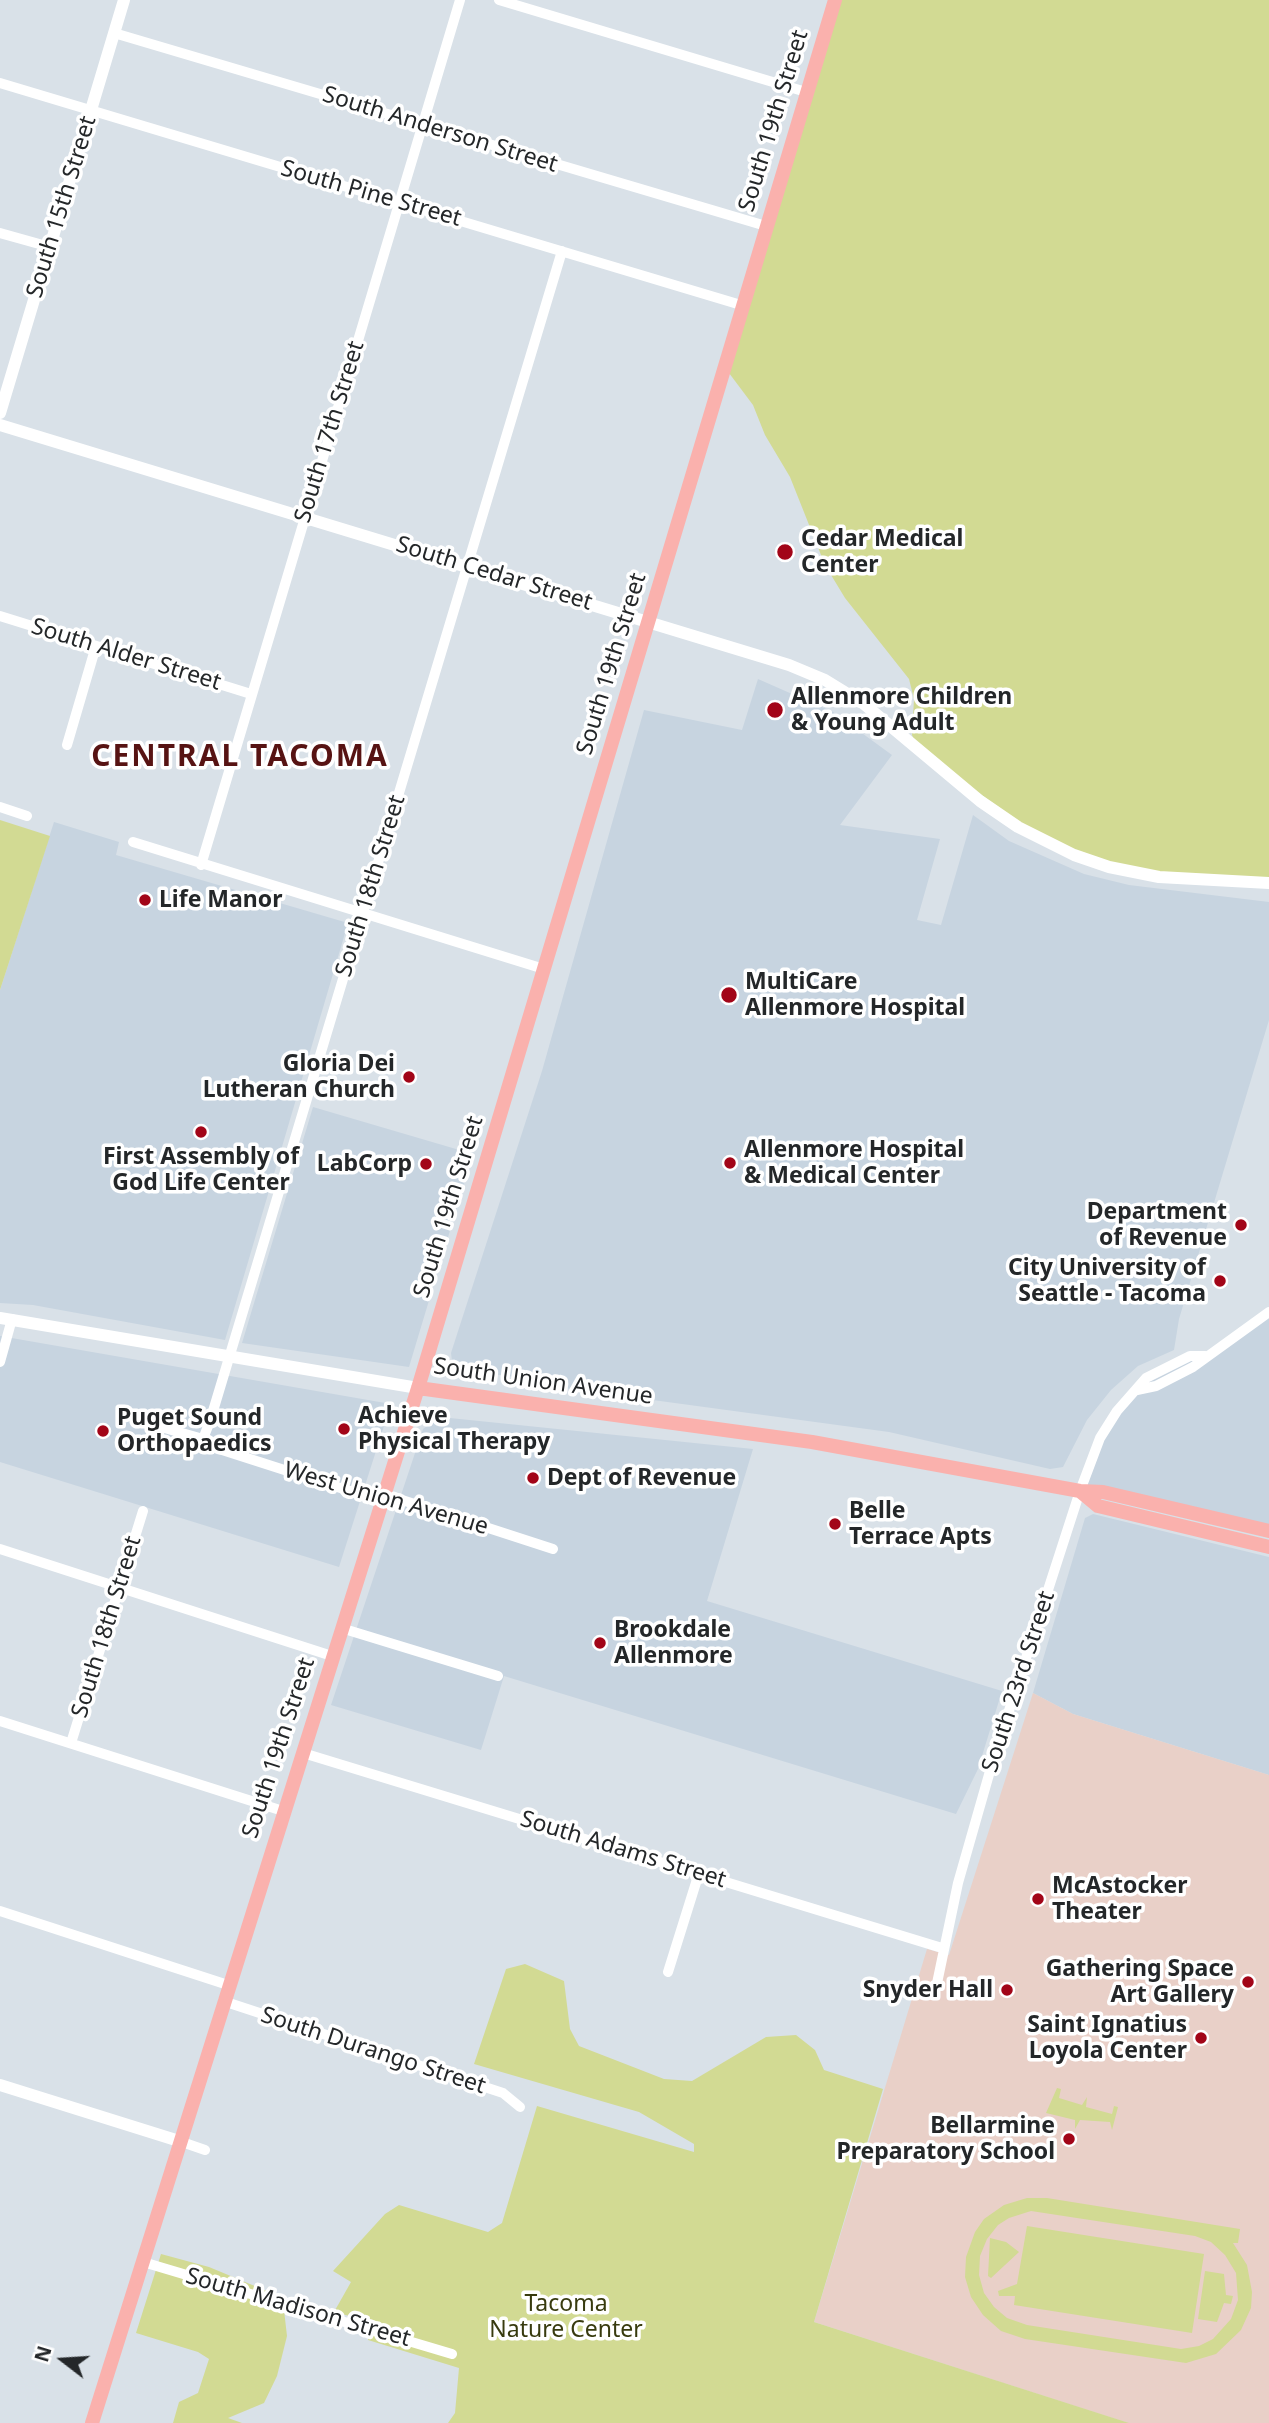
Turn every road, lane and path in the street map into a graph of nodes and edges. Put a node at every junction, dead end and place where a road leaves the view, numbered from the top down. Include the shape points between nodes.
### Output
1 (124, 0) edge
2 (460, 0) edge
3 (499, 0) edge
4 (835, 0) edge
5 (114, 33) junction
6 (0, 83) edge
7 (806, 92) junction
8 (91, 110) junction
9 (423, 125) junction
10 (400, 202) junction
11 (766, 226) junction
12 (0, 233) edge
13 (50, 247) junction
14 (562, 251) junction
15 (741, 305) junction
16 (0, 413) edge
17 (0, 425) edge
18 (305, 517) junction
19 (467, 566) junction
20 (0, 616) edge
21 (649, 622) junction
22 (96, 646) junction
23 (251, 694) junction
24 (67, 745) dead end
25 (0, 807) edge
26 (27, 816) dead end
27 (133, 842) dead end
28 (201, 865) junction
29 (1269, 883) edge
30 (363, 914) junction
31 (544, 968) junction
32 (1269, 1312) edge
33 (6, 1319) edge
34 (228, 1356) junction
35 (0, 1362) edge
36 (418, 1388) junction
37 (161, 1427) dead end
38 (219, 1449) dead end
39 (1080, 1491) junction
40 (381, 1501) junction
41 (143, 1511) dead end
42 (1269, 1531) edge
43 (1269, 1547) edge
44 (0, 1549) edge
45 (553, 1549) dead end
46 (120, 1588) junction
47 (341, 1628) junction
48 (332, 1656) junction
49 (498, 1676) dead end
50 (0, 1721) edge
51 (71, 1743) junction
52 (303, 1753) junction
53 (283, 1811) junction
54 (699, 1873) junction
55 (0, 1910) edge
56 (942, 1948) junction
57 (668, 1972) dead end
58 (228, 1984) junction
59 (936, 1988) dead end
60 (223, 2001) junction
61 (0, 2085) edge
62 (520, 2107) dead end
63 (178, 2141) junction
64 (205, 2150) dead end
65 (143, 2262) junction
66 (452, 2354) dead end
67 (92, 2423) edge

1 - 5 main road, South 15th Street
2 - 9 street, South 17th Street
3 - 7 street
4 - 7 main road, South 19th Street
5 - 8 main road, South 15th Street
5 - 9 street, South Anderson Street
6 - 8 street, South Pine Street
7 - 11 main road, South 19th Street
8 - 10 street, South Pine Street
8 - 13 main road, South 15th Street
9 - 10 street, South 17th Street
9 - 11 street, South Anderson Street
10 - 14 street, South Pine Street
10 - 18 street, South 17th Street
11 - 15 main road, South 19th Street
12 - 13 street
13 - 16 main road, South 15th Street
14 - 15 street, South Pine Street
14 - 19 street, South 18th Street
15 - 21 main road, South 19th Street
17 - 18 main road, South Cedar Street
18 - 19 main road, South Cedar Street
18 - 23 street, South 17th Street
19 - 21 main road, South Cedar Street
19 - 30 street, South 18th Street
20 - 22 street, South Alder Street
21 - 29 main road, South Cedar Street via 825,680 864,704 980,801 1073,855 1159,877
21 - 31 main road, South 19th Street
22 - 23 street, South Alder Street
22 - 24 street
23 - 28 street, South 17th Street
25 - 26 street
27 - 28 street
28 - 30 street
30 - 31 street
30 - 34 street, South 18th Street
31 - 36 main road, South 19th Street
32 - 39 street, South 23rd Street via 1182,1373 1137,1390 1108,1424
33 - 34 main road, South Union Avenue
33 - 35 street
34 - 36 main road, South Union Avenue
34 - 37 street, South 18th Street via 203,1439
36 - 39 main road, South Union Avenue via 812,1441
36 - 40 main road, South 19th Street
38 - 40 street, West Union Avenue
39 - 42 main road, South Union Avenue via 1103,1492
39 - 43 main road, South Union Avenue via 1098,1506
39 - 56 street, South 23rd Street via 994,1757
40 - 45 street, West Union Avenue via 399,1499
40 - 47 main road, South 19th Street
41 - 46 street, South 18th Street
44 - 46 street
46 - 48 street
46 - 51 street, South 18th Street
47 - 48 main road, South 19th Street
47 - 49 street
48 - 52 main road, South 19th Street
50 - 51 street
51 - 53 street
52 - 53 main road, South 19th Street
52 - 54 street, South Adams Street
53 - 58 main road, South 19th Street
54 - 56 street, South Adams Street
54 - 57 street
55 - 58 street
56 - 59 street, South 23rd Street
58 - 60 main road, South 19th Street
60 - 62 street, South Durango Street via 503,2093
60 - 63 main road, South 19th Street
61 - 63 main road
63 - 64 street
63 - 65 main road, South 19th Street
65 - 66 street, South Madison Street
65 - 67 main road, South 19th Street

